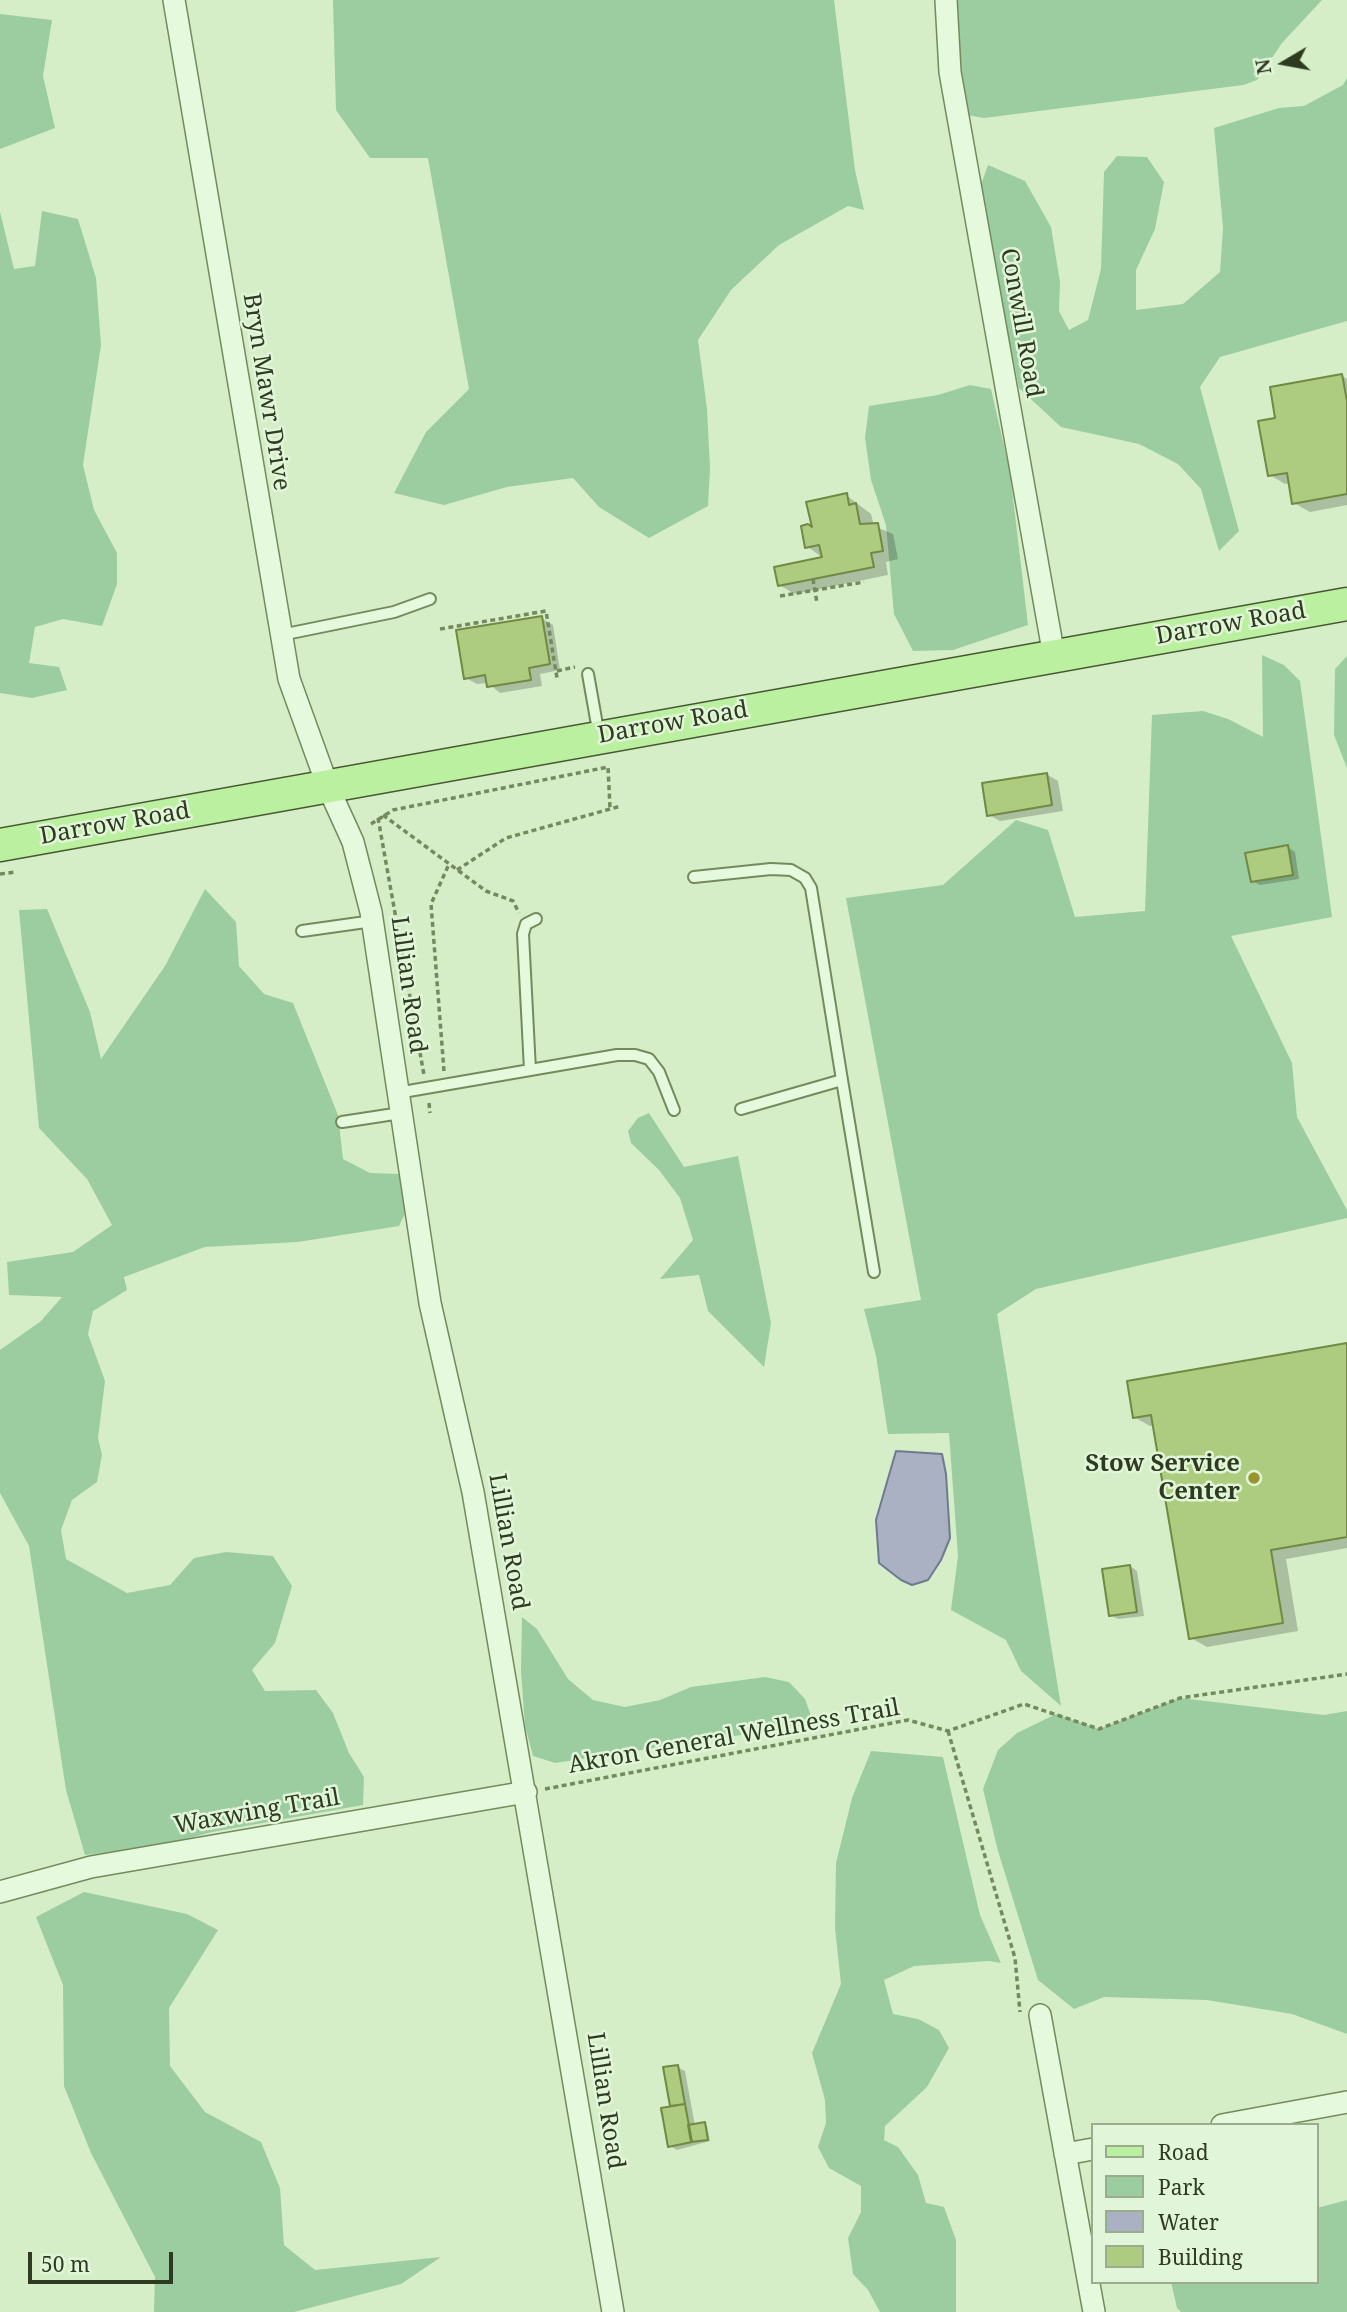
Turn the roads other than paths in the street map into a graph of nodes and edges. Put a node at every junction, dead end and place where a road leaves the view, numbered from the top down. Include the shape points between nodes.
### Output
1 (174, 0) edge
2 (946, 0) edge
3 (430, 599) dead end
4 (1347, 604) edge
5 (281, 635) junction
6 (1054, 656) junction
7 (588, 670) road end
8 (599, 736) junction
9 (328, 787) junction
10 (8, 858) edge
11 (694, 877) dead end
12 (373, 921) junction
13 (531, 922) road end
14 (302, 931) dead end
15 (530, 1070) junction
16 (842, 1080) junction
17 (399, 1103) junction
18 (741, 1109) dead end
19 (674, 1110) dead end
20 (342, 1122) dead end
21 (874, 1272) dead end
22 (526, 1792) junction
23 (0, 1892) edge
24 (1040, 2015) road end
25 (1347, 2102) edge
26 (1233, 2123) edge
27 (1092, 2149) edge
28 (1065, 2154) junction
29 (613, 2312) edge
30 (1094, 2312) edge

1 - 5 street, Bryn Mawr Drive
2 - 6 street, Conwill Road via 950,72
3 - 5 lane via 394,612
4 - 6 main road, Darrow Road
5 - 9 street, Bryn Mawr Drive via 289,679
6 - 8 main road, Darrow Road
7 - 8 lane
8 - 9 main road, Darrow Road
9 - 10 main road, Darrow Road
9 - 12 street, Lillian Road via 353,842
11 - 16 lane via 771,869 791,870 805,878 811,888
12 - 14 lane
12 - 17 street, Lillian Road
13 - 15 lane via 523,934
15 - 17 lane via 426,1088
15 - 19 lane via 635,1055 649,1059 659,1072
16 - 18 lane
16 - 21 lane
17 - 20 lane
17 - 22 street, Lillian Road via 437,1338 473,1492
22 - 23 street, Waxwing Trail via 91,1867
22 - 29 street, Lillian Road
24 - 28 street
25 - 26 street
27 - 28 street
28 - 30 street

